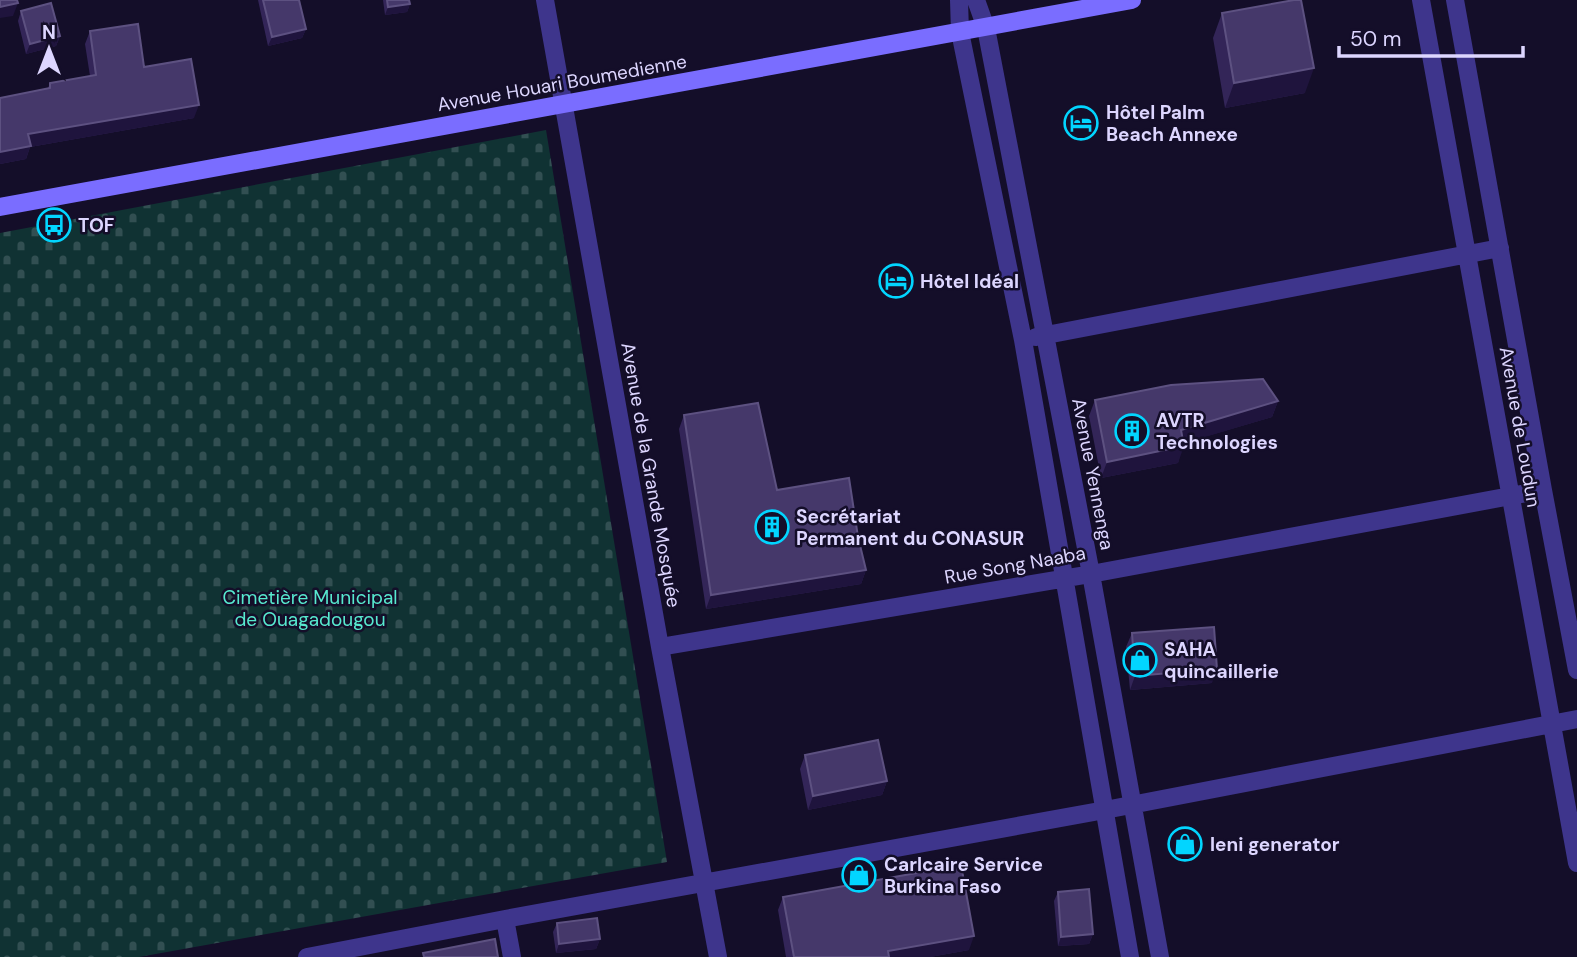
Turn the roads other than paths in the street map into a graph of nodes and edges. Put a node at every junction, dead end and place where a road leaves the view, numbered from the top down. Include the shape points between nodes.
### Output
1 (545, 0) edge
2 (959, 0) edge
3 (976, 0) edge
4 (1132, 0) edge
5 (1421, 0) edge
6 (1455, 0) edge
7 (986, 27) junction
8 (960, 32) junction
9 (565, 104) junction
10 (0, 207) edge
11 (1500, 248) junction
12 (1467, 255) junction
13 (1046, 336) junction
14 (1023, 340) junction
15 (1542, 491) junction
16 (1511, 497) junction
17 (1091, 574) junction
18 (1065, 578) junction
19 (660, 647) junction
20 (1577, 670) edge
21 (1577, 719) edge
22 (1553, 723) junction
23 (1132, 804) junction
24 (1105, 810) junction
25 (1577, 863) edge
26 (704, 883) junction
27 (505, 919) junction
28 (334, 955) edge
29 (307, 957) edge
30 (512, 957) edge
31 (718, 957) edge
32 (1130, 957) edge
33 (1160, 957) edge

1 - 9 street, Avenue de la Grande Mosquée
2 - 8 street
3 - 7 street, Avenue Yennenga
4 - 7 main road, Avenue Houari Boumedienne
5 - 12 street, Avenue de Loudun
6 - 11 street, Avenue de Loudun
7 - 8 main road, Avenue Houari Boumedienne
7 - 13 street, Avenue Yennenga
8 - 9 main road, Avenue Houari Boumedienne
8 - 14 street
9 - 10 main road, Avenue Houari Boumedienne
9 - 19 street, Avenue de la Grande Mosquée
11 - 12 street
11 - 15 street, Avenue de Loudun
12 - 13 street
12 - 16 street, Avenue de Loudun
13 - 14 street
13 - 17 street, Avenue Yennenga
14 - 18 street
15 - 16 street, Rue Song Naaba
15 - 20 street, Avenue de Loudun
16 - 17 street, Rue Song Naaba
16 - 22 street, Avenue de Loudun
17 - 18 street, Rue Song Naaba
17 - 23 street, Avenue Yennenga
18 - 19 street, Rue Song Naaba
18 - 24 street
19 - 26 street, Avenue de la Grande Mosquée
21 - 22 street
22 - 23 street
22 - 25 street, Avenue de Loudun
23 - 24 street
23 - 33 street, Avenue Yennenga
24 - 26 street
24 - 32 street
26 - 27 street
26 - 31 street, Avenue de la Grande Mosquée
27 - 28 street
27 - 30 street
28 - 29 street

